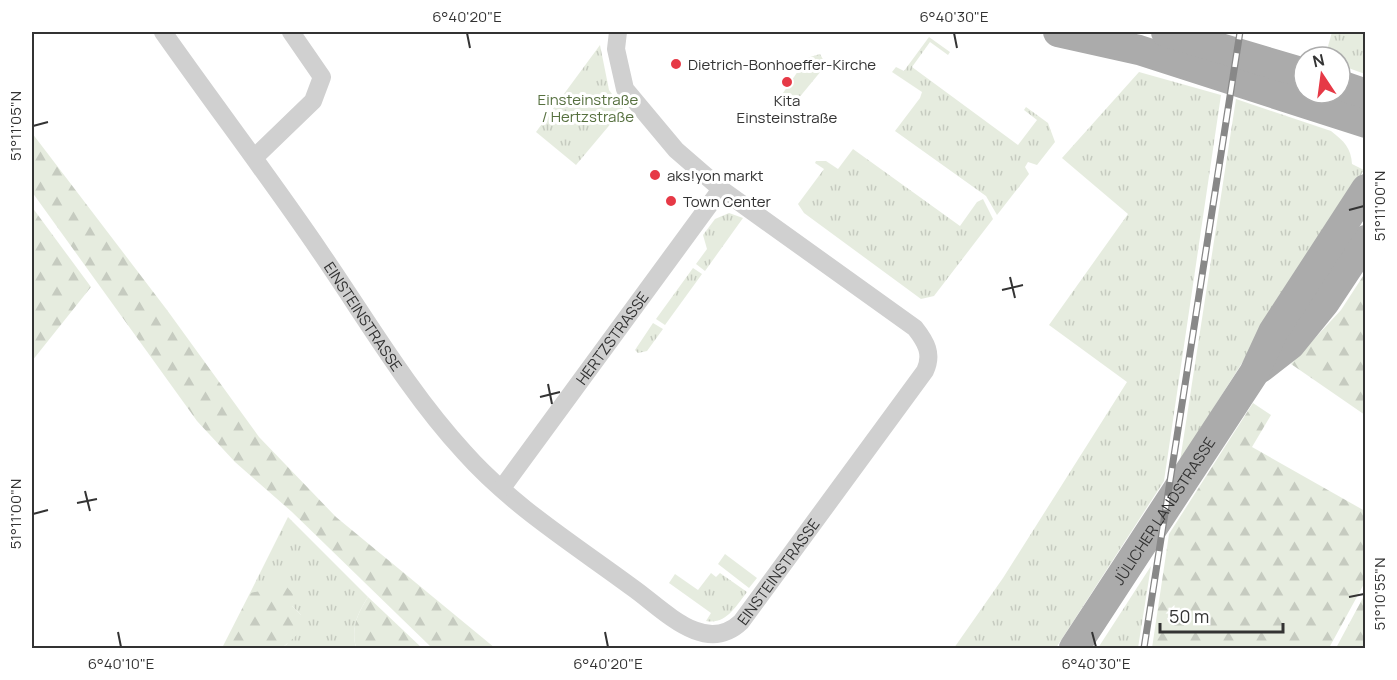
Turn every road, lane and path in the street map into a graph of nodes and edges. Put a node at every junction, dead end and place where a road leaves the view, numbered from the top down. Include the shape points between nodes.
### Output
1 (163, 32) edge
2 (291, 32) edge
3 (618, 32) edge
4 (1058, 32) edge
5 (1166, 32) edge
6 (1292, 69) edge
7 (1365, 123) edge
8 (255, 157) junction
9 (721, 189) junction
10 (1365, 189) edge
11 (1365, 240) edge
12 (1254, 373) junction
13 (502, 488) junction
14 (1074, 648) edge

1 - 8 street, EINSTEINSTRASSE
2 - 8 street via 316,67 321,77 320,89 314,101
3 - 9 street, EINSTEINSTRASSE via 616,49 625,89 676,150
4 - 7 main road via 1139,50
5 - 6 main road
8 - 13 street, EINSTEINSTRASSE via 418,394 463,452
9 - 13 street, HERTZSTRASSE
9 - 13 street, EINSTEINSTRASSE via 906,321 924,339 929,362 926,371 882,432 741,622 721,635 704,636 693,631 526,510
10 - 12 main road, JÜLICHER LANDSTRASSE via 1273,332
11 - 12 main road, JÜLICHER LANDSTRASSE via 1325,303 1290,345
12 - 14 main road, JÜLICHER LANDSTRASSE

